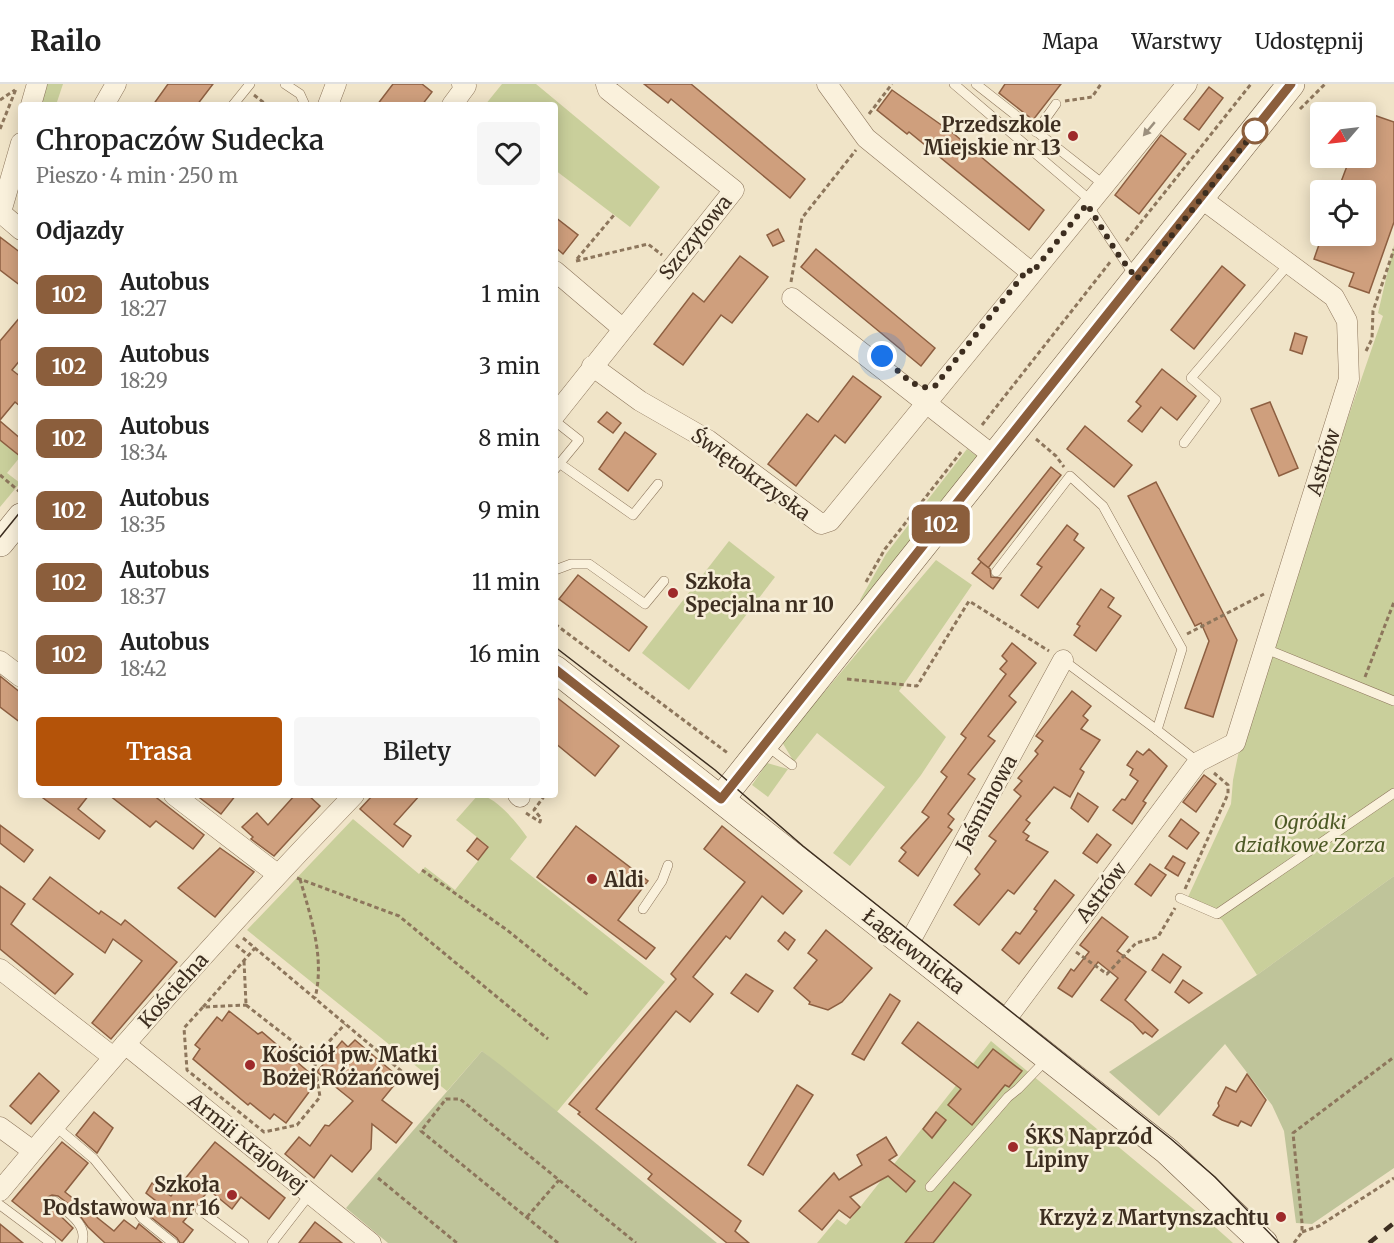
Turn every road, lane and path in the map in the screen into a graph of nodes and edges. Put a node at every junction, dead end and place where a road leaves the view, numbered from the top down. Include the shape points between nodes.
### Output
1 (37, 84) edge
2 (117, 84) edge
3 (285, 84) edge
4 (336, 84) edge
5 (462, 84) edge
6 (606, 84) edge
7 (827, 84) edge
8 (892, 84) edge
9 (954, 84) edge
10 (976, 84) edge
11 (1101, 84) edge
12 (1187, 84) edge
13 (1251, 84) edge
14 (1291, 84) edge
15 (17, 86) edge
16 (250, 88) edge
17 (0, 100) edge
18 (32, 102) edge
19 (106, 102) edge
20 (236, 102) edge
21 (264, 102) edge
22 (304, 102) edge
23 (329, 102) edge
24 (454, 102) edge
25 (1056, 104) joint
26 (0, 129) edge
27 (1036, 132) junction
28 (866, 138) junction
29 (18, 153) edge
30 (1103, 184) junction
31 (1202, 199) junction
32 (1088, 202) junction
33 (0, 212) edge
34 (614, 215) dead end
35 (18, 227) edge
36 (1121, 248) dead end
37 (1394, 249) edge
38 (1113, 258) dead end
39 (667, 259) dead end
40 (576, 261) junction
41 (1288, 265) junction
42 (1032, 273) junction
43 (559, 274) edge
44 (1137, 279) junction
45 (796, 294) joint
46 (622, 328) junction
47 (592, 366) junction
48 (1349, 379) junction
49 (927, 403) junction
50 (558, 411) edge
51 (558, 423) edge
52 (972, 437) junction
53 (1036, 440) dead end
54 (1184, 443) dead end
55 (995, 457) junction
56 (558, 465) edge
57 (558, 467) edge
58 (0, 475) edge
59 (1070, 476) junction
60 (658, 484) dead end
61 (18, 490) edge
62 (18, 521) edge
63 (0, 543) edge
64 (558, 569) edge
65 (996, 572) dead end
66 (664, 581) dead end
67 (1286, 583) junction
68 (863, 586) dead end
69 (1394, 602) edge
70 (558, 626) edge
71 (1178, 639) junction
72 (1266, 649) junction
73 (1063, 660) junction
74 (0, 661) edge
75 (558, 671) edge
76 (18, 675) edge
77 (847, 679) dead end
78 (1361, 687) junction
79 (1394, 701) edge
80 (1156, 730) junction
81 (765, 744) junction
82 (734, 757) dead end
83 (1198, 762) junction
84 (792, 765) dead end
85 (1394, 793) edge
86 (178, 798) edge
87 (351, 798) edge
88 (721, 799) junction
89 (668, 865) dead end
90 (422, 870) dead end
91 (285, 875) junction
92 (300, 879) junction
93 (1180, 898) junction
94 (643, 909) dead end
95 (240, 935) dead end
96 (233, 943) dead end
97 (1064, 943) junction
98 (908, 945) junction
99 (255, 948) junction
100 (248, 956) junction
101 (244, 961) junction
102 (0, 969) edge
103 (588, 995) dead end
104 (315, 998) junction
105 (246, 1005) junction
106 (203, 1006) junction
107 (1004, 1022) junction
108 (345, 1024) junction
109 (548, 1039) dead end
110 (119, 1050) junction
111 (1048, 1057) junction
112 (1394, 1057) edge
113 (314, 1058) junction
114 (418, 1085) dead end
115 (55, 1126) junction
116 (0, 1127) edge
117 (33, 1151) junction
118 (378, 1178) dead end
119 (1394, 1178) edge
120 (560, 1180) junction
121 (930, 1188) dead end
122 (0, 1191) edge
123 (310, 1194) junction
124 (54, 1201) dead end
125 (0, 1205) edge
126 (200, 1210) dead end
127 (527, 1217) junction
128 (1302, 1232) junction
129 (51, 1243) edge
130 (82, 1243) edge
131 (173, 1243) edge
132 (244, 1243) edge
133 (272, 1243) edge
134 (370, 1243) edge
135 (457, 1243) edge
136 (558, 1243) edge
137 (636, 1243) edge
138 (1264, 1243) edge
139 (1294, 1243) edge

1 - 18 street
2 - 19 street
3 - 22 lane via 300,94
4 - 23 street
5 - 24 street via 466,86
6 - 46 street, Szczytowa via 608,90 734,190
7 - 28 street
8 - 28 path via 864,121 870,132
9 - 32 lane
10 - 27 lane
11 - 25 path via 1092,97
12 -> 30 street, Świętokrzyska
13 - 36 path
14 - 31 street
15 - 17 path
15 - 26 path
16 - 20 lane
16 - 21 path
25 - 27 lane
27 - 30 lane
28 - 42 street
28 - 45 path via 802,218 790,282
29 - 33 street
30 - 32 street, Świętokrzyska
31 - 41 street, Astrów
31 - 44 street
32 - 42 street, Świętokrzyska
32 - 44 lane
33 - 35 street
34 - 40 path
37 - 48 path via 1373,311 1372,339 1359,368
38 - 52 path
39 - 40 path via 648,244
40 - 43 path
41 - 48 street, Astrów via 1334,297 1347,321
41 - 54 lane via 1191,378 1216,400
42 - 49 street, Świętokrzyska
43 - 46 street
44 - 55 street
45 - 49 street
46 - 47 street, Szczytowa
47 - 49 street, Świętokrzyska via 640,401 708,440 821,524 838,515
47 - 50 street, Szczytowa
48 - 67 street, Astrów
49 - 52 street
51 - 56 lane via 579,440
52 - 55 street
52 - 68 path via 885,549
53 - 59 path via 1056,456
55 - 81 street
57 - 60 lane via 633,515
58 - 61 path
59 - 65 lane
59 - 71 lane via 1103,506
62 - 63 street
64 - 66 lane via 589,564 645,604
67 - 71 path
67 - 72 street, Astrów
69 - 78 path
70 - 82 path
71 - 80 lane via 1182,649
72 - 78 lane
72 - 83 street, Astrów via 1235,743
73 - 77 path via 969,601 917,686
73 - 80 lane
73 - 98 street, Jaśminowa
74 - 76 street
75 - 88 street, Łagiewnicka
78 - 79 lane
80 - 83 lane
81 - 84 lane
81 - 88 street
83 - 93 path via 1228,785 1228,794
83 - 97 street, Astrów
85 - 93 lane via 1217,914
86 - 91 street
87 - 91 street, Kościelna
88 - 98 street, Łagiewnicka
89 - 94 lane
90 - 103 path via 507,930
91 - 92 path
91 - 110 street, Kościelna
92 - 104 path via 316,932 320,977
92 - 109 path via 399,916
93 - 97 path via 1158,937 1136,944 1107,974
95 - 99 path
96 - 100 path
97 - 107 street, Astrów
98 - 107 street, Łagiewnicka
99 - 100 path
99 - 104 path
100 - 101 path
101 - 105 path
101 - 106 path
102 - 110 street, Armii Krajowej
104 - 108 path
105 - 106 path
105 - 113 path
106 - 113 path via 184,1028 187,1070 264,1132 297,1125 320,1097
107 - 111 street, Łagiewnicka
108 - 113 path
108 - 114 path
110 - 115 street, Kościelna
110 - 123 street, Armii Krajowej
111 - 121 lane
111 - 138 street, Łagiewnicka via 1167,1151
112 - 128 path via 1293,1133
115 - 117 street, Kościelna
115 - 131 lane via 94,1159 142,1218
116 - 117 street
117 - 122 street, Kościelna
118 - 135 path
119 - 128 path via 1319,1226
120 - 127 path
120 - 127 path via 460,1099 446,1099 421,1131
120 - 137 path
123 - 133 lane
123 - 134 street, Armii Krajowej
124 - 130 lane via 78,1221 84,1236
125 - 129 lane
126 - 132 lane
127 - 136 path
128 - 139 path

